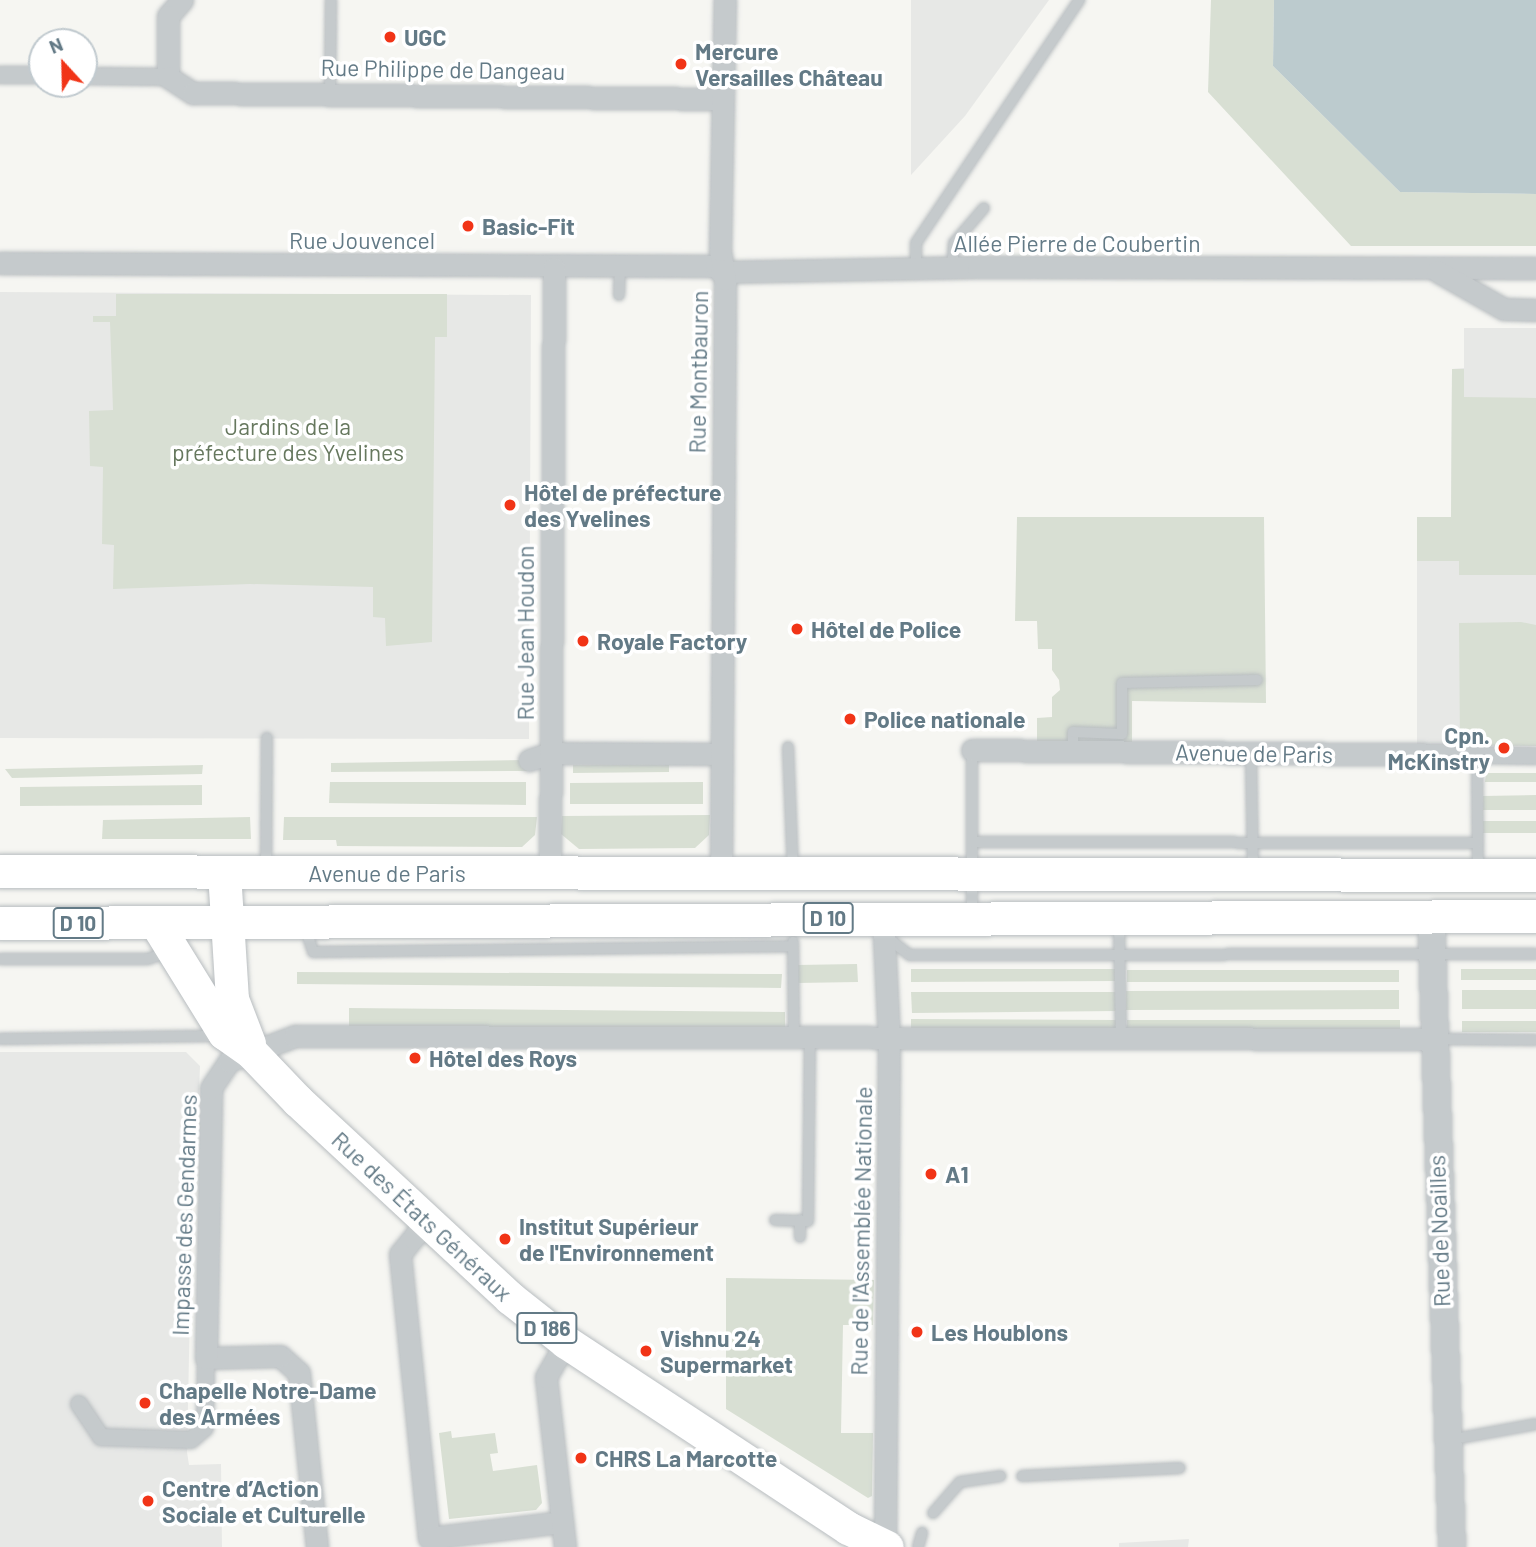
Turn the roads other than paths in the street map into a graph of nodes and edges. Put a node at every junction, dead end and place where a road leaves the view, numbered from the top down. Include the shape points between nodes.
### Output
1 (182, 0) edge
2 (331, 0) edge
3 (725, 0) edge
4 (1079, 0) edge
5 (0, 75) edge
6 (28, 75) edge
7 (98, 76) edge
8 (168, 77) junction
9 (330, 94) junction
10 (722, 99) junction
11 (985, 208) dead end
12 (0, 263) edge
13 (620, 267) junction
14 (554, 268) junction
15 (1536, 268) edge
16 (1435, 270) junction
17 (952, 271) junction
18 (721, 272) junction
19 (916, 272) junction
20 (619, 295) dead end
21 (1536, 310) edge
22 (1257, 680) dead end
23 (267, 738) dead end
24 (788, 747) dead end
25 (972, 750) joint
26 (1073, 751) junction
27 (550, 752) junction
28 (721, 754) junction
29 (1251, 754) junction
30 (1477, 755) junction
31 (1536, 756) edge
32 (530, 760) dead end
33 (1252, 841) junction
34 (1477, 843) junction
35 (973, 858) junction
36 (0, 871) edge
37 (156, 872) junction
38 (224, 872) junction
39 (266, 872) junction
40 (721, 872) junction
41 (550, 873) junction
42 (793, 873) junction
43 (884, 874) junction
44 (1253, 875) junction
45 (1429, 875) junction
46 (1479, 875) junction
47 (1536, 876) edge
48 (1432, 915) junction
49 (1536, 916) edge
50 (1119, 917) junction
51 (550, 918) junction
52 (719, 918) junction
53 (972, 918) junction
54 (303, 921) junction
55 (0, 923) edge
56 (884, 926) junction
57 (186, 931) junction
58 (793, 932) junction
59 (1121, 954) junction
60 (1536, 954) edge
61 (1430, 955) junction
62 (0, 959) edge
63 (802, 1038) junction
64 (0, 1039) edge
65 (889, 1039) junction
66 (1121, 1039) junction
67 (1432, 1039) junction
68 (1536, 1040) edge
69 (242, 1041) junction
70 (775, 1220) dead end
71 (800, 1220) junction
72 (426, 1222) junction
73 (800, 1237) dead end
74 (566, 1342) junction
75 (206, 1357) junction
76 (79, 1404) dead end
77 (1536, 1424) edge
78 (1448, 1441) junction
79 (1180, 1468) dead end
80 (1001, 1476) dead end
81 (1022, 1476) dead end
82 (933, 1513) dead end
83 (562, 1522) junction
84 (922, 1533) dead end
85 (317, 1547) edge
86 (565, 1547) edge
87 (886, 1547) edge
88 (918, 1547) edge
89 (1452, 1547) edge

1 - 8 street via 168,16
2 - 9 lane
3 - 10 street, Rue Montbauron
4 - 19 lane via 916,243
5 - 6 street
7 - 8 street
8 - 9 street, Rue Philippe de Dangeau via 193,93
9 - 10 street, Rue Philippe de Dangeau
10 - 18 street, Rue Montbauron
11 - 17 lane via 954,243
12 - 14 street, Rue Jouvencel
13 - 14 street, Rue Jouvencel
13 - 18 street, Rue Jouvencel via 716,266
13 - 20 lane
14 - 27 street, Rue Jean Houdon
15 - 16 street, Allée Pierre de Coubertin
16 - 17 street, Allée Pierre de Coubertin
16 - 21 street, Allée Pierre de Coubertin via 1504,309
17 - 19 street, Allée Pierre de Coubertin
18 - 19 street, Allée Pierre de Coubertin
18 - 28 street, Rue Montbauron via 725,279
22 - 26 lane via 1122,683 1122,734 1073,732
23 - 39 lane
24 - 42 lane
25 - 26 street, Avenue de Paris
25 - 35 lane
26 - 29 street, Avenue de Paris
27 - 28 street
27 - 32 street
27 - 41 street, Rue Jean Houdon
28 - 40 street, Rue Montbauron
29 - 30 street, Avenue de Paris
29 - 33 lane
30 - 31 street, Avenue de Paris
30 - 34 lane
33 - 34 lane
33 - 35 lane
33 - 44 lane
34 - 46 lane
35 - 43 main road, Avenue de Paris / D 10
35 - 44 main road, Avenue de Paris / D 10
35 - 53 lane
36 - 37 main road, Avenue de Paris / D 10
37 - 38 main road, Avenue de Paris / D 10
37 - 57 main road
38 - 39 main road, Avenue de Paris / D 10
38 - 57 main road
39 - 41 main road, Avenue de Paris / D 10
40 - 41 main road, Avenue de Paris / D 10
40 - 42 main road, Avenue de Paris / D 10
40 - 52 main road
41 - 51 main road
42 - 43 main road, Avenue de Paris / D 10
43 - 56 main road, D 10
44 - 45 main road, Avenue de Paris / D 10
45 - 46 main road, Avenue de Paris / D 10
45 - 48 main road
46 - 47 main road, Avenue de Paris / D 10
48 - 49 main road, Avenue de Paris / D 10
48 - 50 main road, Avenue de Paris / D 10
48 - 61 street, Rue de Noailles
50 - 53 main road, Avenue de Paris / D 10
50 - 59 lane
51 - 52 main road, Avenue de Paris / D 10
51 - 54 main road, Avenue de Paris / D 10
52 - 58 main road, Avenue de Paris / D 10
53 - 56 main road, Avenue de Paris / D 10
54 - 57 main road, Avenue de Paris / D 10
54 - 58 lane via 313,952
55 - 57 main road, Avenue de Paris / D 10
56 - 58 main road, Avenue de Paris / D 10
56 - 59 lane via 910,955
56 - 65 street, Rue de l'Assemblée Nationale
57 - 62 lane via 148,959
57 - 69 main road, Rue des États Généraux / D 186
57 - 69 main road, Rue des États Généraux / D 186 via 232,999
58 - 63 lane
59 - 61 lane
59 - 66 lane
60 - 61 lane
61 - 67 street, Rue de Noailles
63 - 65 street, Impasse des Gendarmes
63 - 69 street, Impasse des Gendarmes via 295,1036
63 - 71 lane via 808,1221
64 - 69 lane
65 - 66 street, Impasse des Gendarmes
65 - 87 street, Rue de l'Assemblée Nationale
66 - 67 street, Impasse des Gendarmes
67 - 68 lane
67 - 78 street, Rue de Noailles
69 - 72 main road, Rue des États Généraux / D 186
69 - 75 street, Impasse des Gendarmes via 211,1088
70 - 71 lane
71 - 73 lane
72 - 74 main road, Rue des États Généraux / D 186
72 - 83 street via 400,1254 429,1538
74 - 83 street via 546,1377
74 - 87 main road, Rue des États Généraux / D 186 via 848,1528
75 - 76 street, Impasse des Gendarmes via 205,1428 191,1440 101,1437
75 - 85 street, Impasse des Gendarmes via 280,1356 299,1373
77 - 78 lane
78 - 89 street, Rue de Noailles
79 - 81 lane
80 - 82 lane via 960,1482
83 - 86 street
84 - 88 lane

